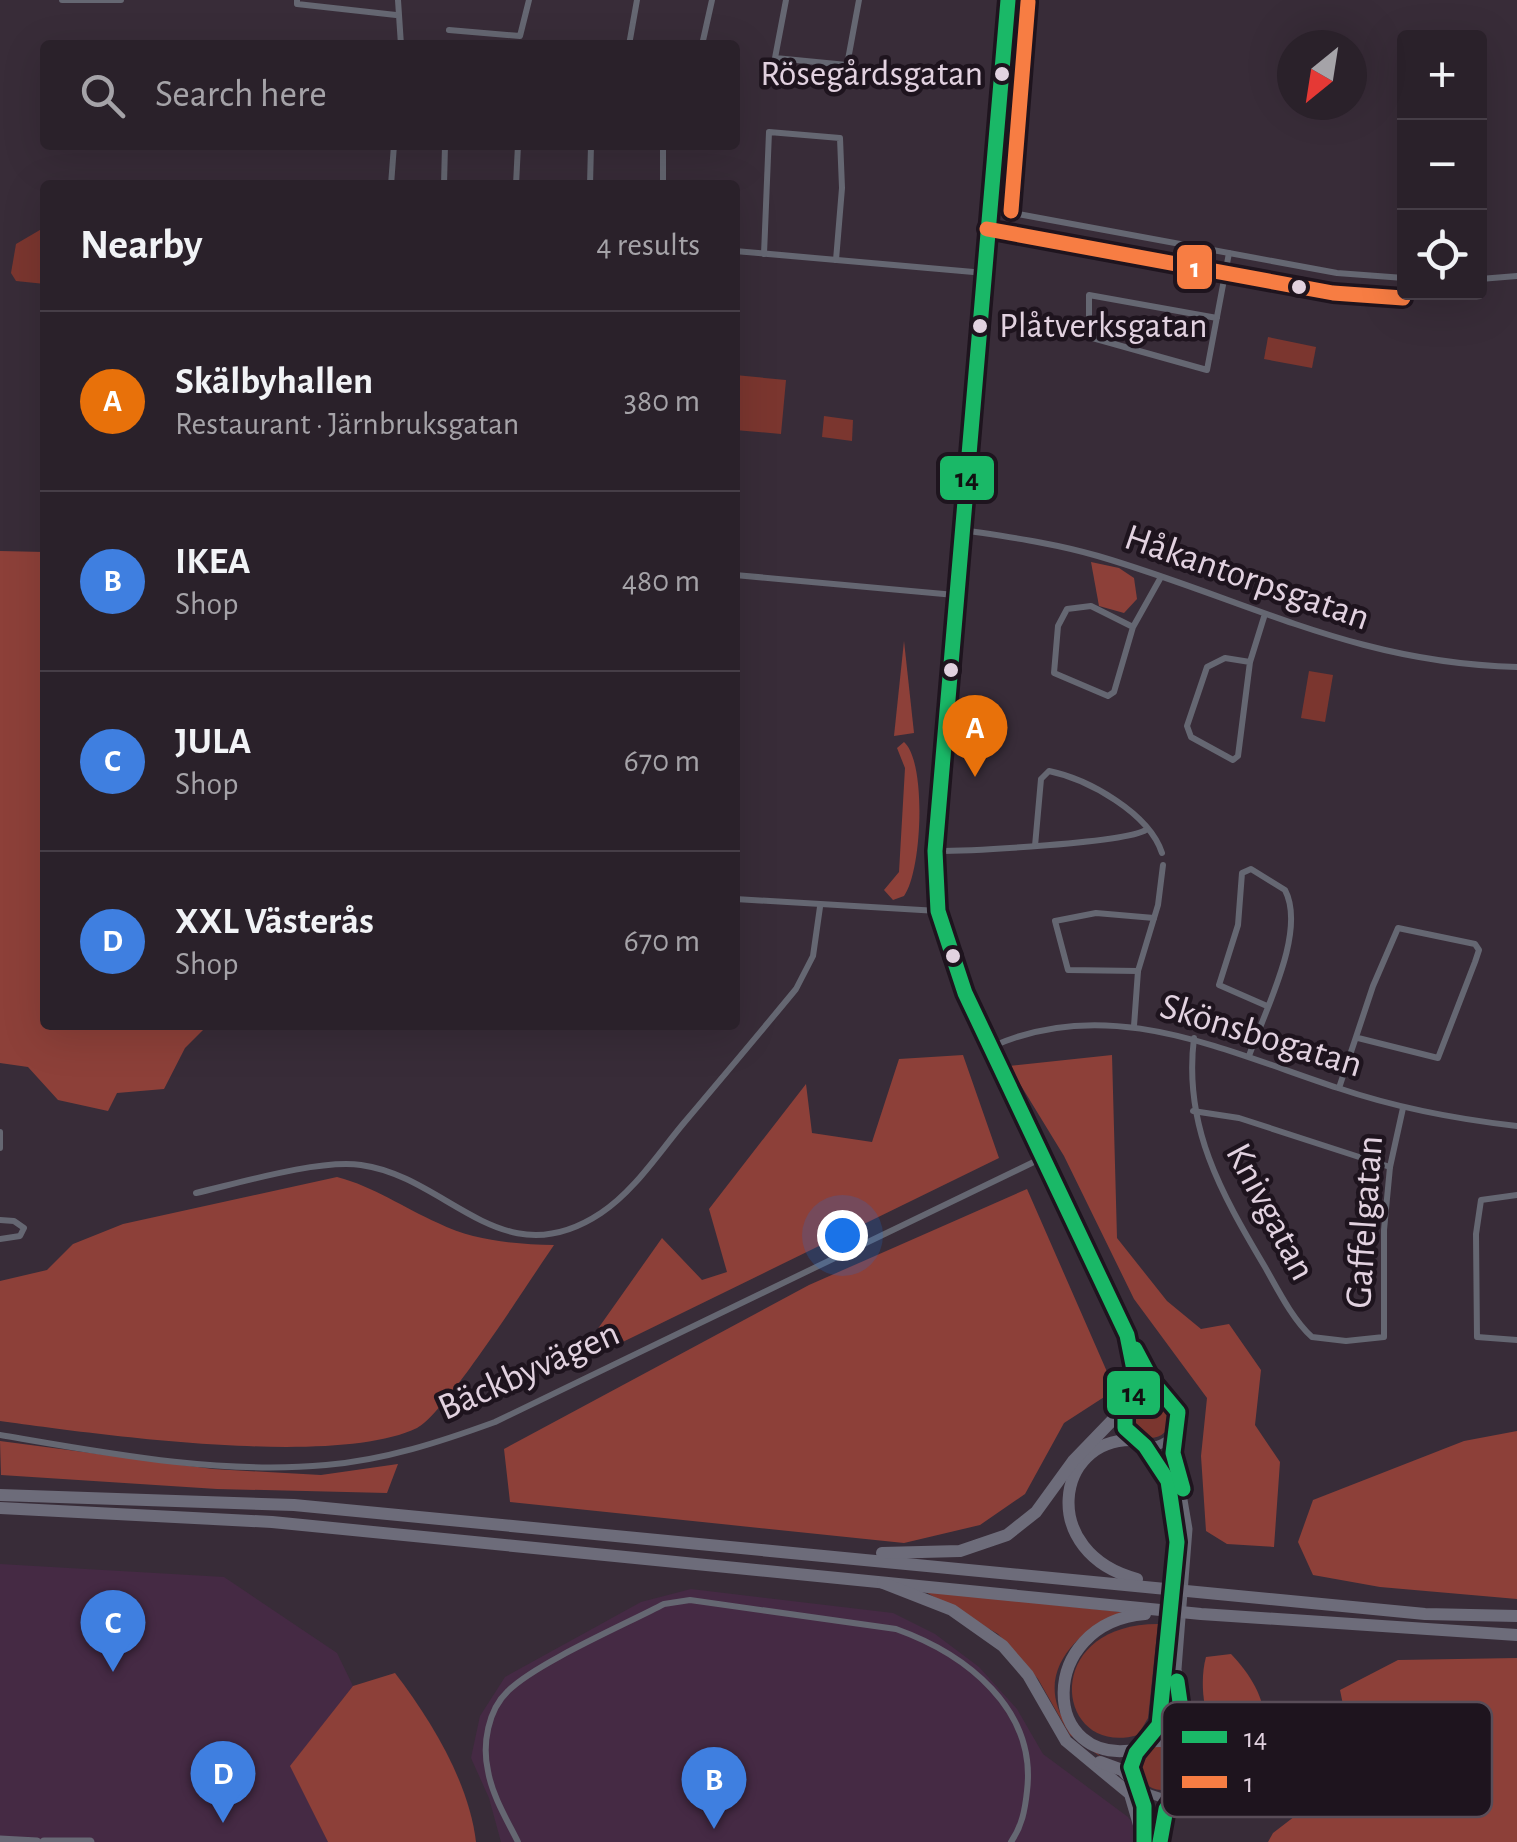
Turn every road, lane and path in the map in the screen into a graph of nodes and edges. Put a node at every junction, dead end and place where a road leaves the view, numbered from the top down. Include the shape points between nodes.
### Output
1 (62, 0) edge
2 (121, 0) edge
3 (398, 0) edge
4 (529, 0) edge
5 (638, 0) edge
6 (712, 0) edge
7 (786, 0) edge
8 (859, 0) edge
9 (1008, 0) edge
10 (297, 2) edge
11 (396, 15) junction
12 (450, 30) dead end
13 (400, 40) edge
14 (630, 40) edge
15 (703, 40) edge
16 (394, 150) edge
17 (444, 150) edge
18 (518, 150) edge
19 (591, 150) edge
20 (663, 150) edge
21 (391, 180) edge
22 (444, 180) edge
23 (516, 180) edge
24 (590, 180) edge
25 (662, 180) edge
26 (991, 209) junction
27 (740, 252) edge
28 (764, 254) junction
29 (1229, 254) junction
30 (836, 260) junction
31 (984, 273) junction
32 (1517, 276) edge
33 (1397, 277) edge
34 (1487, 278) edge
35 (1216, 318) junction
36 (962, 530) junction
37 (740, 575) edge
38 (1161, 577) junction
39 (955, 595) junction
40 (1264, 617) junction
41 (1133, 628) junction
42 (1250, 662) junction
43 (1517, 667) edge
44 (1147, 828) junction
45 (1035, 846) junction
46 (935, 850) junction
47 (1162, 852) dead end
48 (1163, 865) dead end
49 (740, 899) edge
50 (820, 907) junction
51 (938, 911) junction
52 (1154, 918) junction
53 (1138, 971) junction
54 (1267, 1006) junction
55 (1134, 1026) junction
56 (1194, 1038) junction
57 (1358, 1038) junction
58 (990, 1047) junction
59 (1249, 1056) junction
60 (1339, 1088) junction
61 (1403, 1108) junction
62 (1193, 1111) junction
63 (1517, 1126) edge
64 (0, 1132) edge
65 (0, 1148) edge
66 (1042, 1158) junction
67 (1390, 1167) junction
68 (196, 1194) dead end
69 (1517, 1196) edge
70 (0, 1220) edge
71 (0, 1239) edge
72 (1123, 1323) junction
73 (1381, 1340) joint
74 (1517, 1340) edge
75 (1168, 1397) junction
76 (1131, 1401) junction
77 (0, 1435) edge
78 (1172, 1436) junction
79 (1139, 1443) junction
80 (0, 1495) edge
81 (0, 1508) edge
82 (858, 1558) junction
83 (876, 1579) junction
84 (1160, 1588) junction
85 (1202, 1614) junction
86 (1517, 1616) edge
87 (1517, 1635) edge
88 (1179, 1702) edge
89 (1060, 1730) junction
90 (1162, 1743) edge
91 (1142, 1746) junction
92 (1138, 1788) junction
93 (1162, 1797) edge
94 (1165, 1817) edge
95 (0, 1840) edge
96 (516, 1840) edge
97 (40, 1842) edge
98 (90, 1842) edge
99 (1011, 1842) edge
100 (1144, 1842) edge
101 (1160, 1842) edge

1 - 2 street
3 - 11 street
4 - 12 street via 520,36
5 - 14 street
6 - 15 street
7 - 8 street via 776,58 847,65
9 - 26 street
10 - 11 street
11 - 13 street
16 - 21 street
17 - 22 street
18 - 23 street
19 - 24 street
20 - 25 street
26 - 29 street
26 - 31 street
27 - 28 street
28 - 30 street
28 - 30 street via 769,132 840,138
29 - 33 street
29 - 35 street
30 - 31 street
31 - 36 street
32 - 34 street
35 - 35 street via 1089,295 1088,336 1206,370
36 - 38 street, Håkantorpsgatan via 1081,552
36 - 39 street
37 - 39 street
38 - 40 street, Håkantorpsgatan
38 - 41 street
39 - 46 street
40 - 42 street
40 - 43 street, Håkantorpsgatan via 1366,649
41 - 41 street via 1091,606 1074,606 1058,626 1054,672 1108,696
42 - 42 street via 1238,756 1233,760 1187,730 1207,667 1226,658
44 - 45 street via 1131,838
44 - 45 street via 1103,794 1049,771 1041,780
44 - 47 street
45 - 46 street
46 - 51 street
48 - 52 street
49 - 50 street
50 - 51 street
50 - 68 street via 812,956 796,988 628,1190 590,1220 546,1234 511,1232 479,1222 398,1176 358,1165 318,1166
51 - 58 street
52 - 53 street
52 - 53 street via 1096,913 1057,920 1068,970
53 - 55 street
54 - 54 street via 1291,935 1292,904 1284,890 1248,870 1219,985
54 - 59 street
55 - 56 street, Skönsbogatan
55 - 58 street, Skönsbogatan via 1061,1027
56 - 59 street, Skönsbogatan
56 - 62 street, Knivgatan
57 - 57 street via 1398,928 1475,944 1478,952 1438,1058
57 - 60 street
58 - 66 street
59 - 60 street, Skönsbogatan
60 - 61 street, Skönsbogatan
61 - 63 street, Skönsbogatan
61 - 67 street, Gaffelgatan
62 - 67 street via 1239,1118
62 - 73 street, Knivgatan via 1214,1177 1307,1333
64 - 65 street
66 - 72 street
66 - 77 street, Bäckbyvägen via 496,1422 406,1452 292,1467
67 - 73 street, Gaffelgatan
69 - 74 street via 1481,1200 1474,1308 1483,1340
70 - 71 street via 24,1228 20,1236
72 - 75 street via 1152,1381
72 - 76 street via 1136,1372
75 - 76 street via 1151,1392
75 - 78 street via 1178,1412
76 - 79 street via 1124,1421
76 - 82 highway via 1073,1461 1036,1512 1006,1535 960,1552 870,1552
78 - 79 street via 1159,1446
78 - 88 street via 1188,1516
79 - 84 highway via 1116,1443 1085,1462 1068,1494 1068,1518 1093,1559
79 - 91 street via 1172,1493 1175,1565 1159,1725
80 - 82 highway via 294,1505
81 - 83 highway via 272,1522
82 - 84 highway
83 - 85 highway
83 - 89 highway via 952,1610 994,1638 1028,1674
84 - 86 highway via 1425,1614
85 - 87 highway
85 - 91 highway via 1110,1621 1080,1643 1068,1663 1063,1699 1078,1732 1107,1750
89 - 92 highway
89 - 100 highway via 1075,1752 1130,1794
90 - 91 street
91 - 92 street via 1131,1767
92 - 93 street
92 - 100 street
94 - 101 street
95 - 97 street
96 - 99 street via 486,1760 488,1732 503,1697 524,1679 648,1613 690,1600 896,1629 970,1668 1002,1701 1029,1749 1024,1813
97 - 98 street

